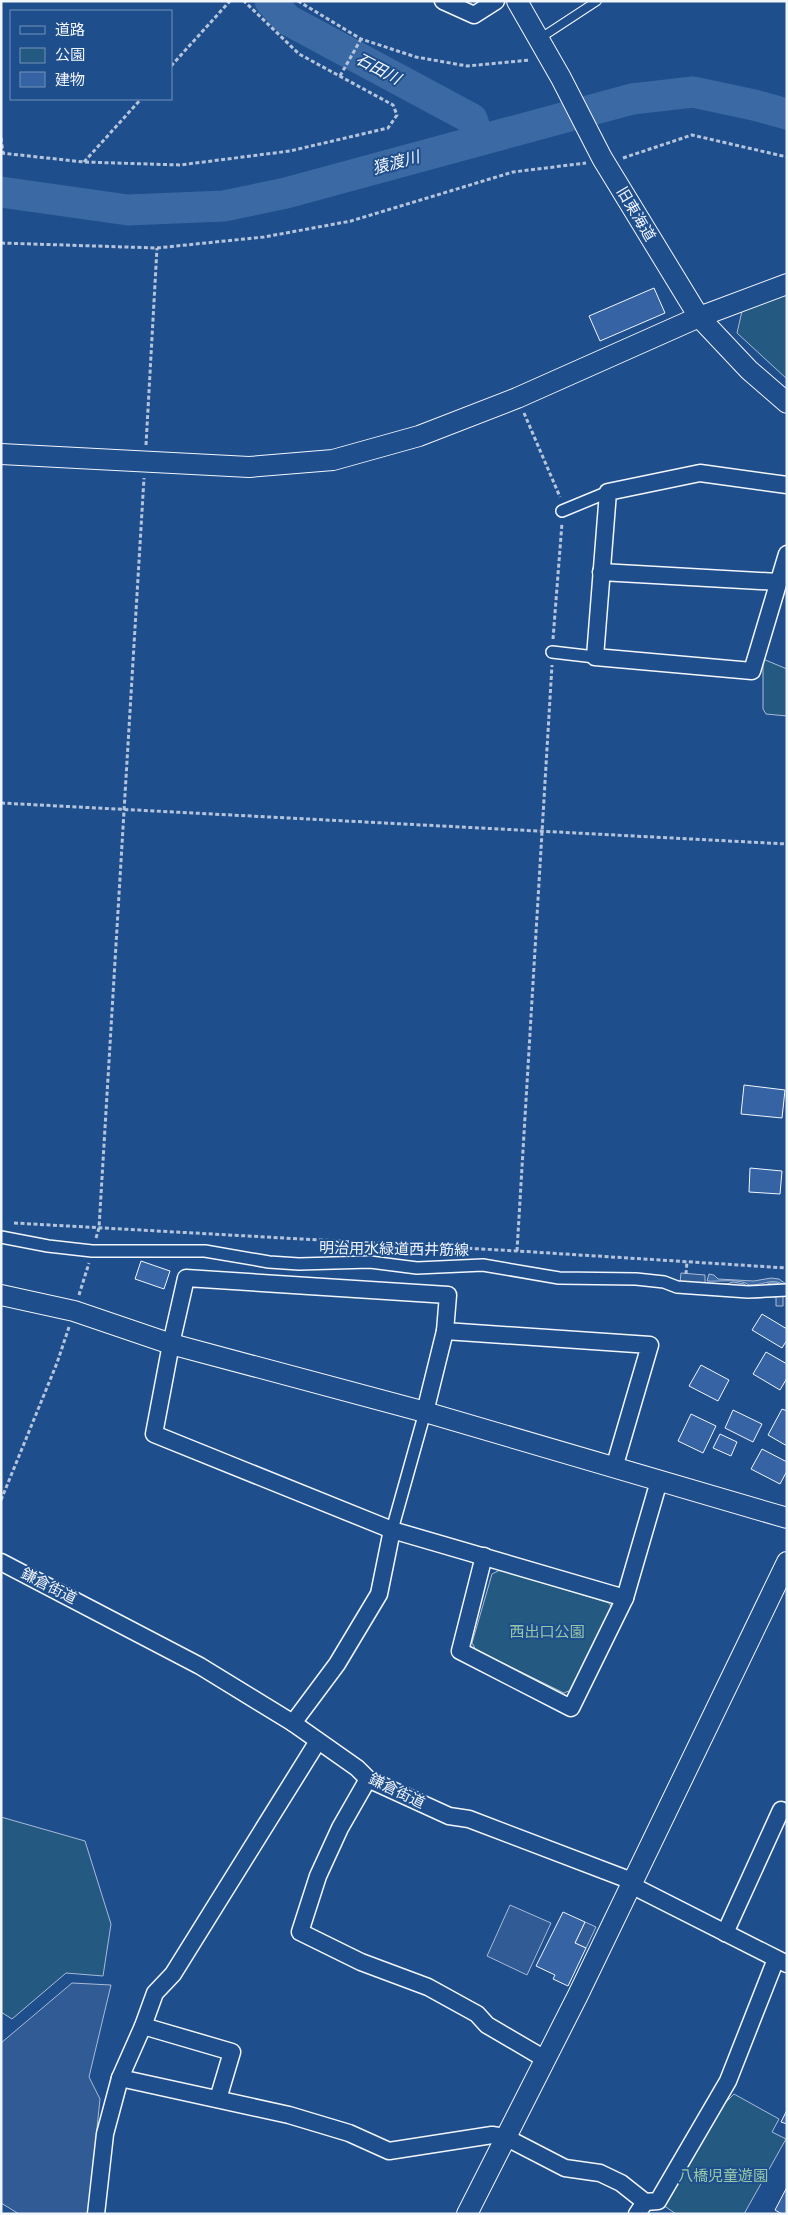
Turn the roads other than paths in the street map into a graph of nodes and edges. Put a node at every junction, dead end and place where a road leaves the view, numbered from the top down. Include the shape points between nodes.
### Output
1 (443, 1) edge
2 (496, 1) edge
3 (517, 1) edge
4 (597, 1) edge
5 (539, 39) junction
6 (787, 284) edge
7 (698, 317) junction
8 (787, 403) edge
9 (1, 454) edge
10 (787, 485) edge
11 (608, 492) junction
12 (562, 511) road end
13 (787, 554) edge
14 (601, 572) junction
15 (778, 582) junction
16 (552, 652) road end
17 (595, 657) junction
18 (1, 1237) edge
19 (787, 1290) edge
20 (1, 1295) edge
21 (445, 1332) junction
22 (170, 1344) junction
23 (425, 1412) junction
24 (614, 1468) junction
25 (659, 1481) junction
26 (787, 1518) edge
27 (392, 1530) junction
28 (484, 1556) junction
29 (1, 1562) edge
30 (787, 1562) edge
31 (625, 1598) junction
32 (294, 1723) junction
33 (318, 1741) junction
34 (368, 1779) junction
35 (782, 1810) dead end
36 (631, 1885) junction
37 (725, 1933) junction
38 (781, 1962) edge
39 (143, 2026) junction
40 (545, 2059) junction
41 (120, 2078) junction
42 (218, 2099) junction
43 (505, 2137) junction
44 (641, 2208) edge
45 (96, 2214) edge
46 (467, 2214) edge

1 - 2 street via 474,15
3 - 5 street, 旧東海道
4 - 5 lane
5 - 7 street, 旧東海道 via 604,160
6 - 7 street
7 - 8 street, 旧東海道 via 749,370
7 - 9 street via 517,398 419,436 333,460 249,467
10 - 11 street via 700,473
11 - 12 street
11 - 14 street
13 - 15 street
14 - 15 street
14 - 17 street
15 - 17 street via 752,671
16 - 17 street
18 - 19 street, 明治用水緑道西井筋線 via 92,1251 206,1251 299,1264 370,1262 416,1268 483,1265 559,1278 636,1279 677,1287 748,1292
20 - 22 street via 74,1312
21 - 22 street via 448,1295 186,1278
21 - 23 street
21 - 24 street via 650,1345
22 - 23 street
22 - 27 street via 154,1434
23 - 24 street
23 - 27 street
24 - 25 street
25 - 26 street
25 - 31 street
27 - 28 street
27 - 32 street via 379,1594 337,1664
28 - 31 street
28 - 31 street via 460,1651 571,1708
29 - 32 street, 鎌倉街道 via 200,1666
30 - 36 street
32 - 33 street, 鎌倉街道
33 - 34 street, 鎌倉街道 via 358,1768
33 - 39 street via 172,1974 155,1993
34 - 36 street, 鎌倉街道 via 449,1816 469,1819 624,1878
34 - 40 street via 318,1876 300,1932 361,1962 428,1987 477,2014 488,2025
35 - 37 street
36 - 37 street, 鎌倉街道
36 - 40 street
37 - 38 street, 鎌倉街道
38 - 44 street via 728,2081 658,2201
39 - 41 street
39 - 42 street via 232,2052
40 - 43 street
41 - 42 street
41 - 45 street via 105,2134
42 - 43 street via 349,2133 390,2151 492,2135
43 - 44 street via 565,2168 600,2173 621,2183
43 - 46 street

